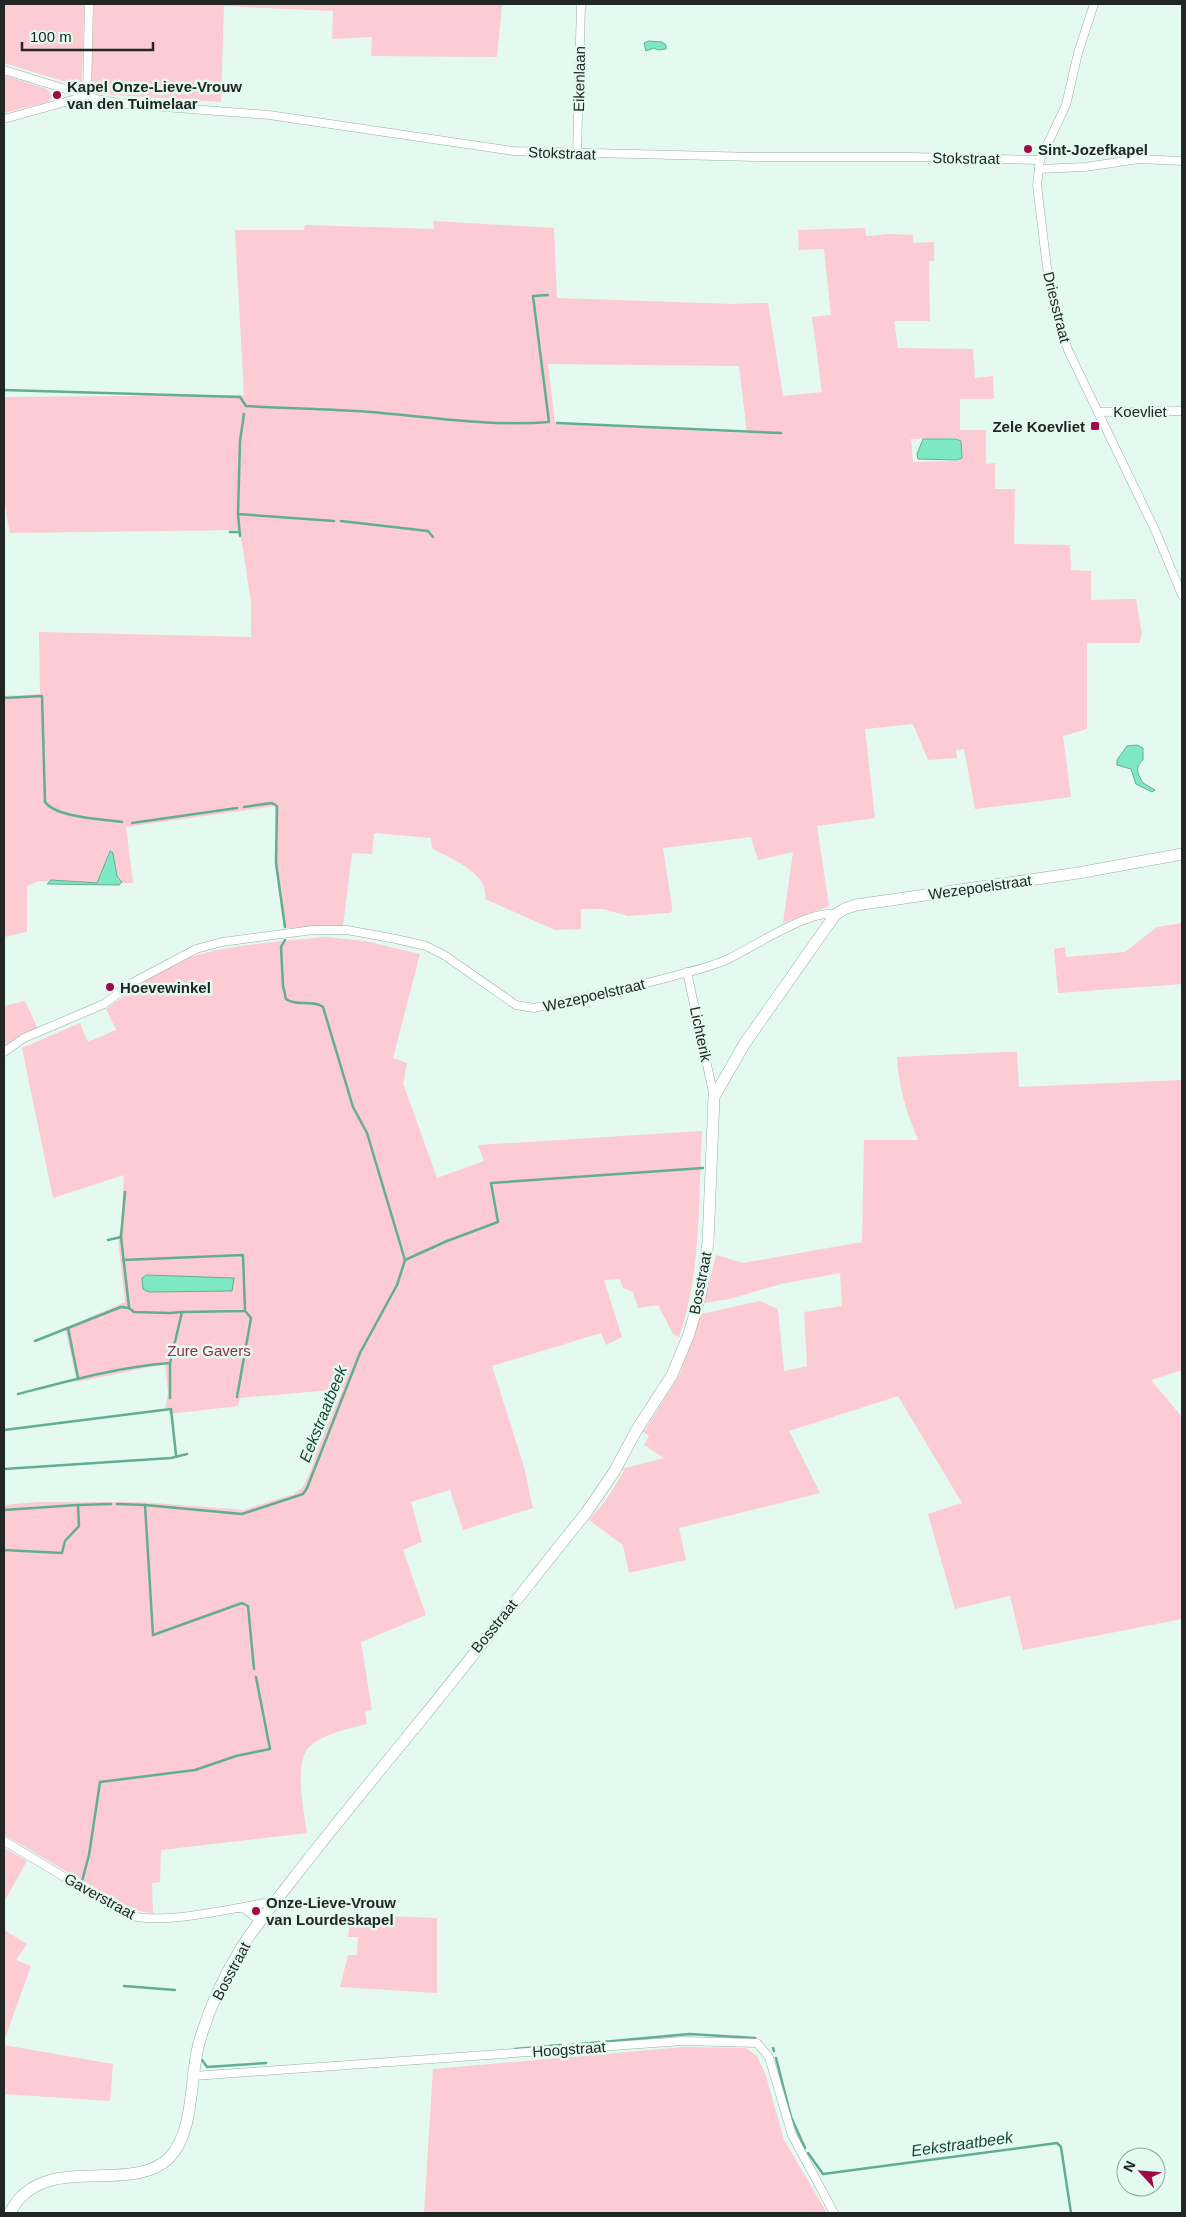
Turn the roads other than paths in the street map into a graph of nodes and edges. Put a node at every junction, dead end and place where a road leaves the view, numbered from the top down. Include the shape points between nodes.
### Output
1 (89, 4) edge
2 (581, 4) edge
3 (1094, 4) edge
4 (4, 70) edge
5 (87, 96) junction
6 (4, 119) edge
7 (578, 154) junction
8 (1040, 160) junction
9 (1182, 161) edge
10 (1040, 168) junction
11 (1182, 411) edge
12 (1098, 412) junction
13 (1182, 595) edge
14 (1182, 854) edge
15 (835, 915) junction
16 (687, 972) junction
17 (4, 1052) edge
18 (714, 1097) junction
19 (4, 1842) edge
20 (276, 1901) junction
21 (235, 1908) junction
22 (260, 1921) junction
23 (194, 2076) junction
24 (10, 2213) edge
25 (834, 2213) edge

1 - 5 street
2 - 7 street, Eikenlaan
3 - 8 street, Driesstraat via 1066,105
4 - 5 street, Stokstraat
5 - 6 street
5 - 7 street, Stokstraat via 125,104 268,115 513,151
7 - 8 street, Stokstraat
8 - 10 street, Driesstraat
9 - 10 street via 1139,159 1085,167
10 - 12 street, Driesstraat via 1038,203 1057,316 1068,350
11 - 12 street, Koevliet
12 - 13 street, Driesstraat via 1155,530
14 - 15 street, Wezepoelstraat via 1078,873 856,905
15 - 16 street, Wezepoelstraat via 815,916 730,958
15 - 18 street, Bosstraat via 745,1043
16 - 17 street, Wezepoelstraat via 534,1008 516,1005 426,946 347,930 313,930 222,942 196,949 132,983 104,1004 24,1038
16 - 18 street, Lichterik
18 - 20 street, Bosstraat via 708,1242 701,1293 672,1375 586,1512
19 - 21 street, Gaverstraat via 140,1919
20 - 21 street, Gaverstraat
20 - 22 street, Bosstraat
21 - 22 street via 245,1909
22 - 23 street, Bosstraat via 221,1985 197,2049
23 - 24 street, Bosstraat via 180,2139 171,2157 144,2172 44,2182 21,2198
23 - 25 street, Hoogstraat via 683,2041 757,2044 768,2058 792,2135

